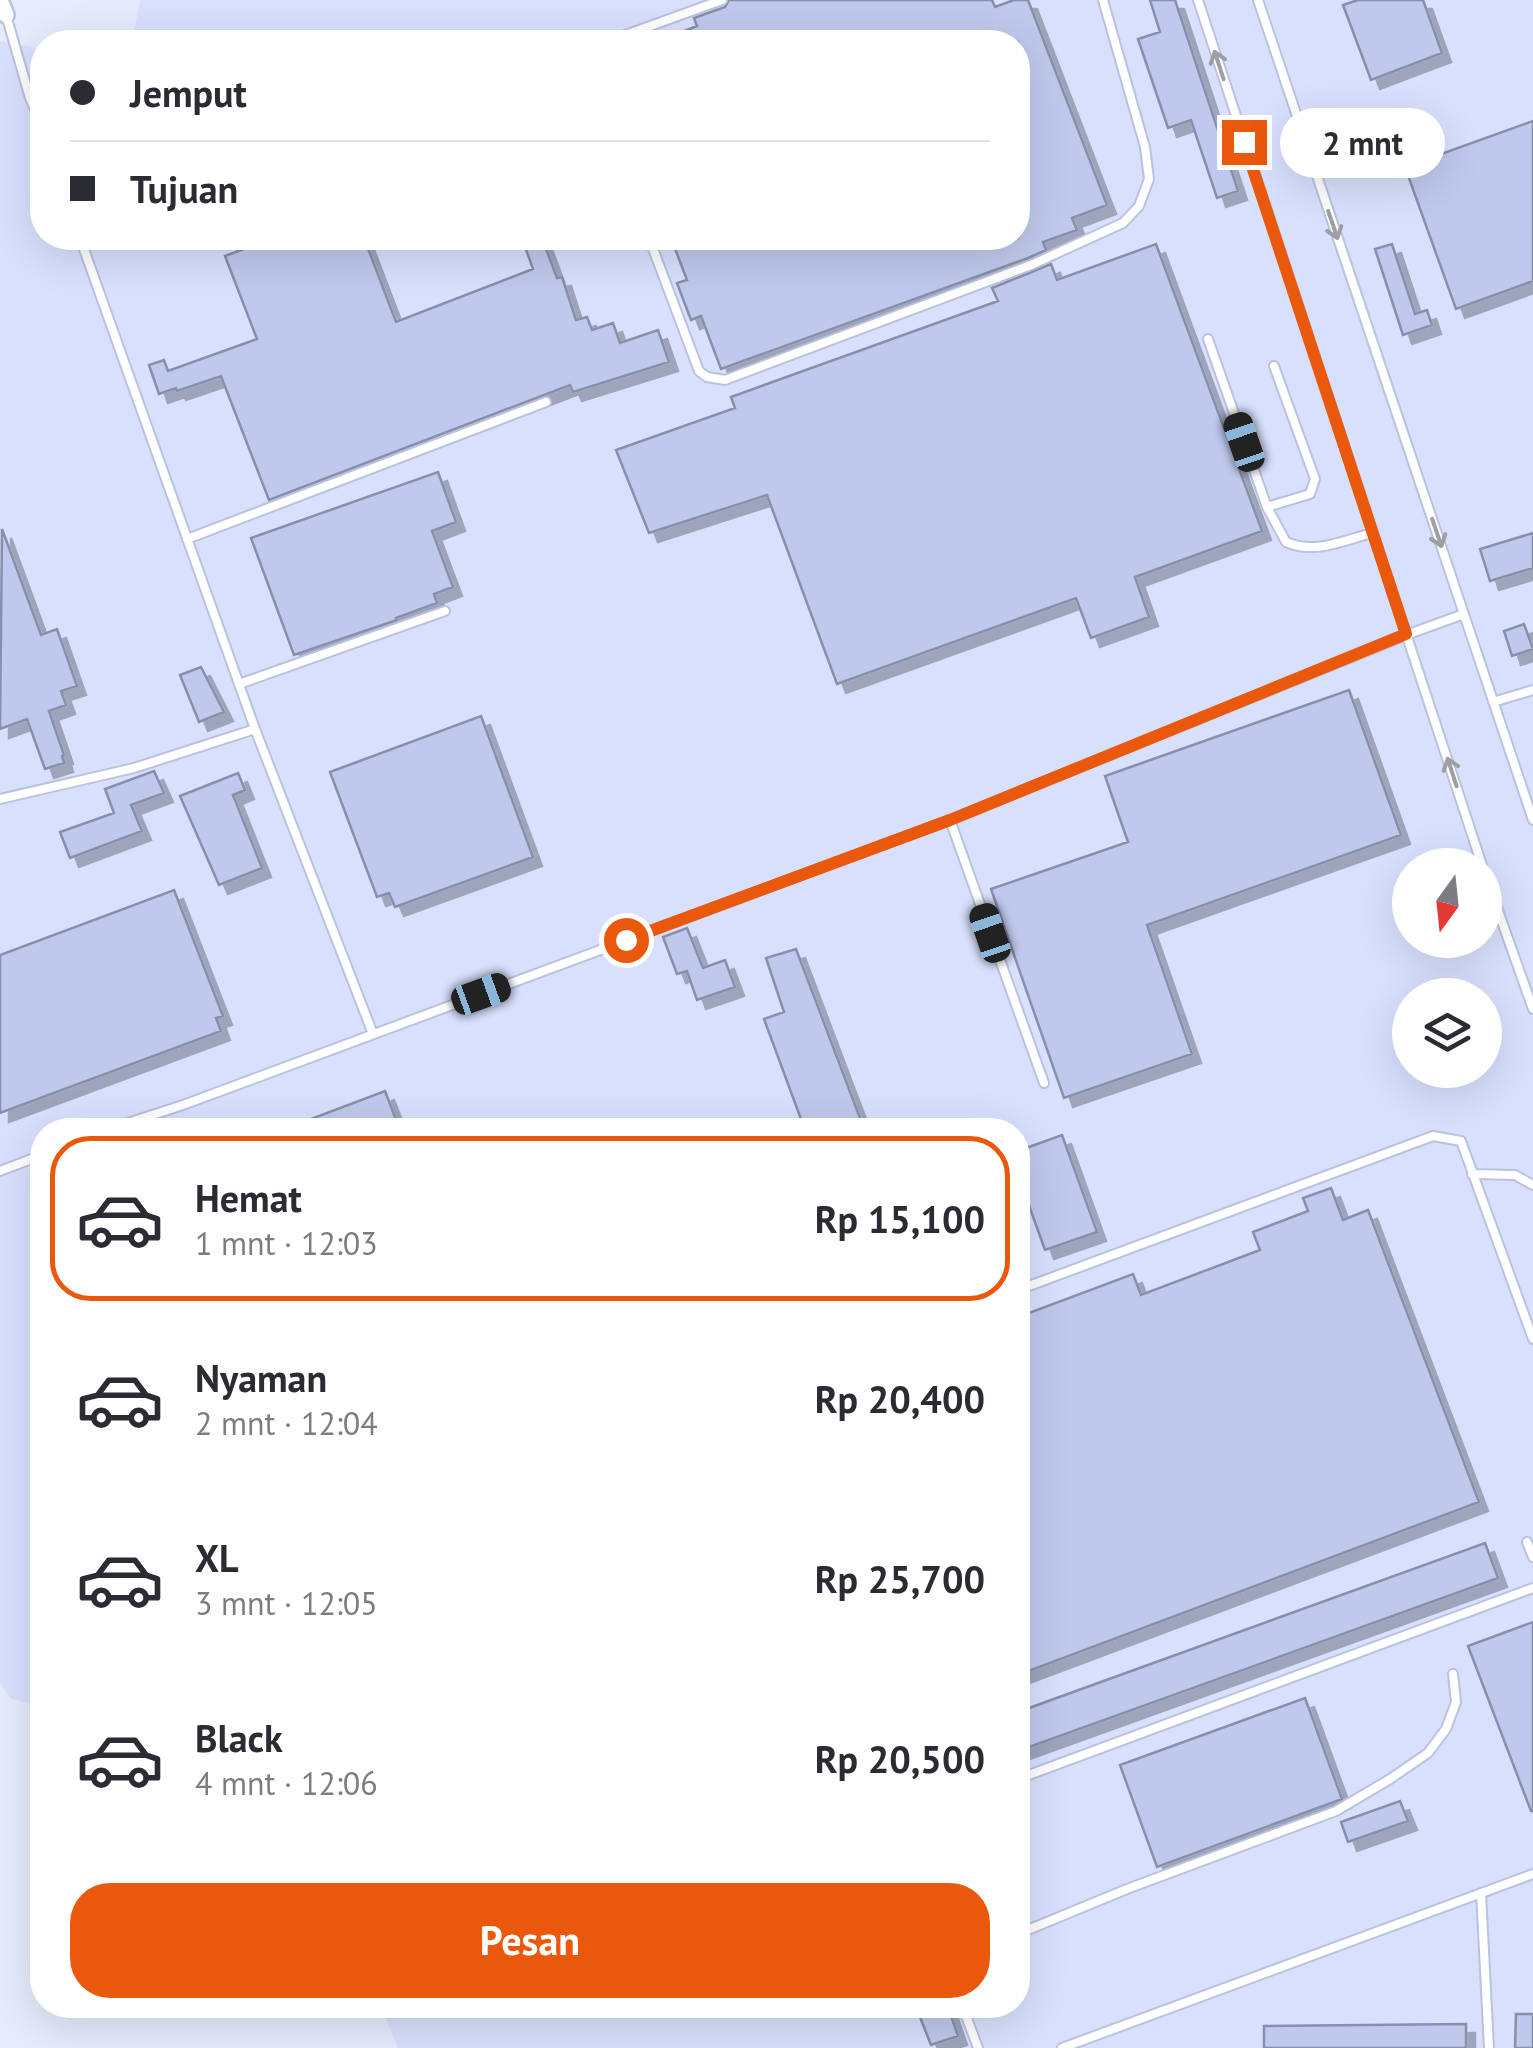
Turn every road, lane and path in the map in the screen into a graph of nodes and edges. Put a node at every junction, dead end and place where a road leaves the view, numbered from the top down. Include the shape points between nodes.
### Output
1 (722, 0) edge
2 (1103, 0) edge
3 (1198, 0) edge
4 (1258, 0) edge
5 (3, 8) edge
6 (639, 30) edge
7 (30, 98) edge
8 (84, 250) edge
9 (654, 250) edge
10 (1208, 339) dead end
11 (1274, 366) dead end
12 (546, 402) dead end
13 (1267, 507) junction
14 (1372, 532) junction
15 (187, 538) junction
16 (445, 611) dead end
17 (1464, 614) junction
18 (1406, 634) junction
19 (240, 684) junction
20 (1533, 690) edge
21 (1493, 702) junction
22 (256, 729) junction
23 (0, 799) edge
24 (950, 820) junction
25 (1533, 820) edge
26 (1476, 848) edge
27 (1502, 922) edge
28 (1533, 1009) edge
29 (373, 1034) junction
30 (1044, 1083) dead end
31 (139, 1118) edge
32 (30, 1159) edge
33 (0, 1171) edge
34 (1472, 1174) junction
35 (1533, 1185) edge
36 (1030, 1286) edge
37 (1533, 1339) edge
38 (1527, 1542) dead end
39 (1533, 1557) edge
40 (1533, 1588) edge
41 (1454, 1674) dead end
42 (1030, 1775) edge
43 (1533, 1874) edge
44 (1481, 1893) junction
45 (1030, 1929) edge
46 (967, 2018) edge
47 (978, 2048) edge
48 (1062, 2048) edge
49 (1489, 2048) edge

1 - 6 lane
2 - 9 lane via 1149,180 1139,206 1123,222 1031,265 725,380 699,371
14 -> 3 lane
4 -> 17 lane
5 - 7 lane
8 - 15 lane
10 - 13 lane
11 - 13 lane via 1314,479 1310,494
12 - 15 lane
13 - 14 lane via 1295,546 1321,547
14 - 18 lane
15 - 19 lane
16 - 19 lane
17 - 18 lane
17 - 21 lane
18 - 24 lane
26 -> 18 lane
19 - 22 lane
20 - 21 lane
21 - 25 lane
22 - 23 lane via 134,768
22 - 29 lane
24 - 29 lane
24 - 30 lane
27 - 28 lane
29 - 31 lane
32 - 33 lane
34 - 35 lane via 1515,1175
34 - 36 lane via 1461,1141 1433,1136
34 - 37 lane
38 - 39 lane
40 - 42 lane
41 - 45 lane via 1456,1702 1446,1729 1428,1753 1376,1788 1336,1811
43 - 44 lane
44 - 48 lane
44 - 49 lane
46 - 47 lane

